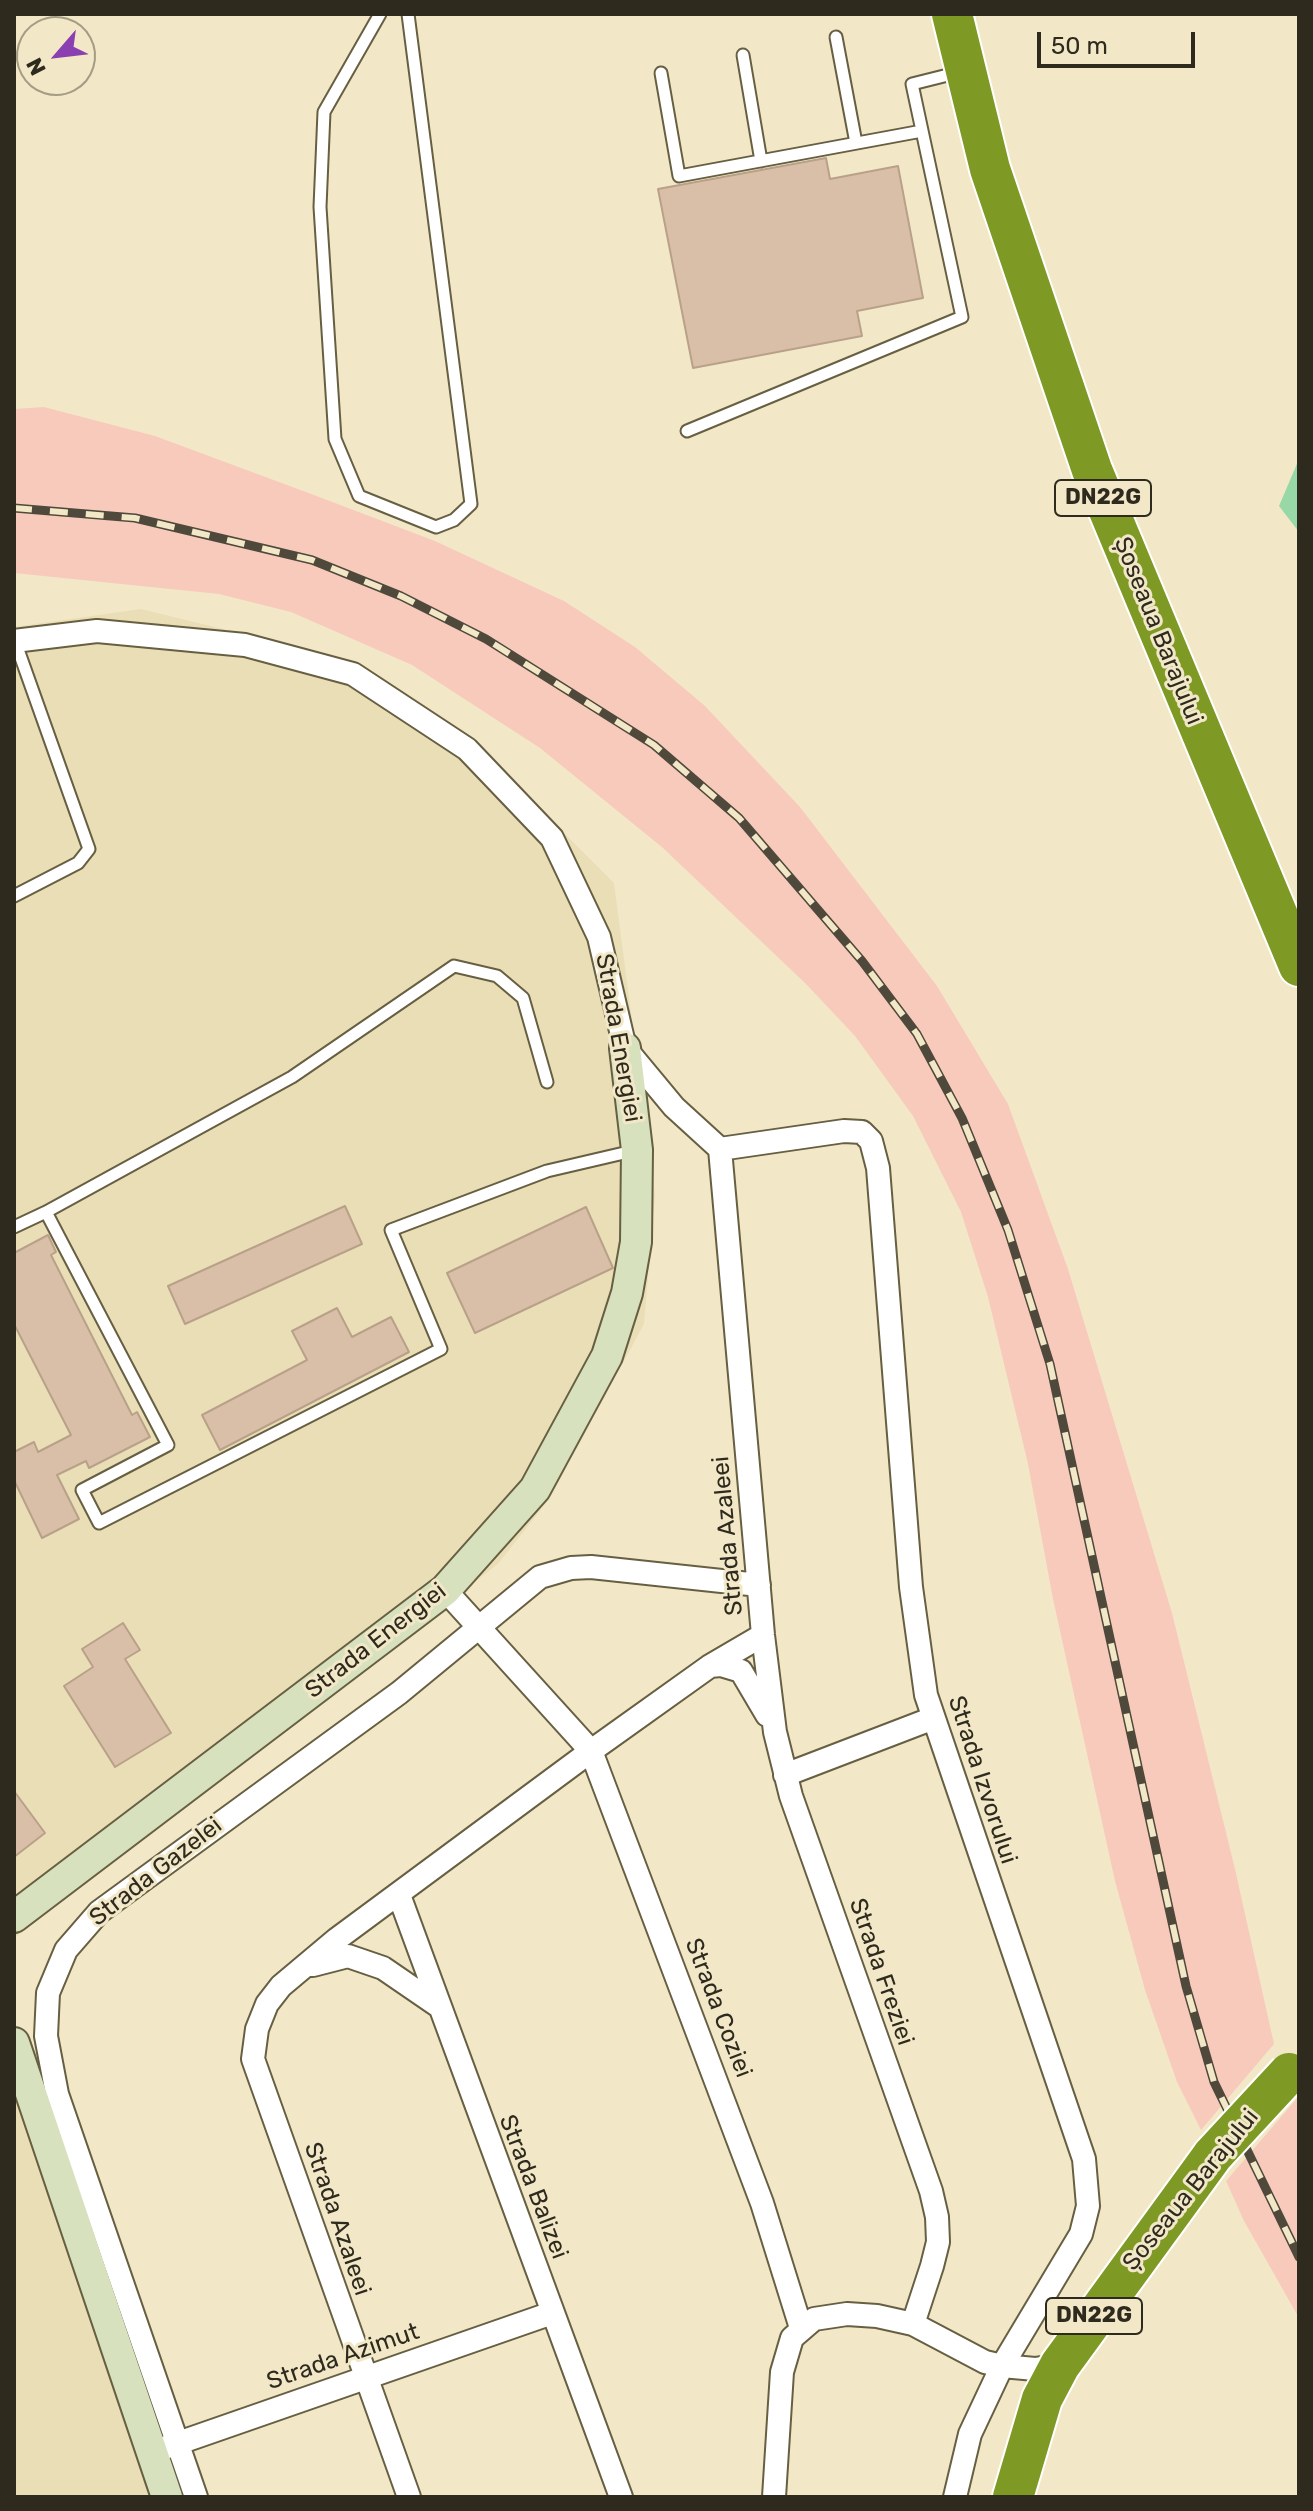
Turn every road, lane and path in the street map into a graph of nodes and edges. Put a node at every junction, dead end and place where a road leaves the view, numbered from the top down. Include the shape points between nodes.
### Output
1 (380, 14) edge
2 (408, 14) edge
3 (952, 14) edge
4 (836, 37) dead end
5 (743, 55) dead end
6 (964, 71) junction
7 (661, 73) dead end
8 (922, 131) junction
9 (856, 143) junction
10 (761, 161) junction
11 (687, 431) dead end
12 (14, 641) edge
13 (14, 896) edge
14 (1299, 966) edge
15 (625, 1048) junction
16 (547, 1082) dead end
17 (720, 1149) junction
18 (637, 1150) junction
19 (46, 1212) junction
20 (14, 1227) edge
21 (759, 1585) junction
22 (445, 1590) junction
23 (481, 1627) junction
24 (763, 1635) junction
25 (710, 1666) junction
26 (931, 1719) junction
27 (775, 1732) junction
28 (591, 1751) junction
29 (785, 1775) junction
30 (399, 1895) junction
31 (14, 1917) edge
32 (303, 1969) junction
33 (437, 2005) junction
34 (14, 2043) edge
35 (1294, 2067) edge
36 (552, 2313) junction
37 (913, 2324) junction
38 (801, 2328) junction
39 (1060, 2365) junction
40 (1002, 2366) junction
41 (364, 2377) junction
42 (164, 2448) junction
43 (167, 2497) edge
44 (196, 2497) edge
45 (409, 2497) edge
46 (621, 2497) edge
47 (774, 2497) edge
48 (955, 2497) edge
49 (1013, 2497) edge

1 - 2 lane via 324,112 320,207 335,439 359,496 436,527 454,520 471,504
3 - 6 highway, Șoseaua Barajului / DN22G
4 - 9 lane
5 - 10 lane
6 - 8 lane via 912,84
6 - 14 highway, Șoseaua Barajului / DN22G via 990,169 1092,470
7 - 10 lane via 679,176
8 - 9 lane
8 - 11 lane via 962,317
9 - 10 lane
12 - 13 lane via 89,849 78,863
12 - 15 street, Strada Energiei via 97,631 245,645 353,674 467,749 552,838 599,937
15 - 17 street via 674,1107
15 - 18 street, Strada Energiei
16 - 19 lane via 523,998 497,976 454,966 292,1077
17 - 21 street, Strada Azaleei
17 - 26 street, Strada Izvorului via 844,1131 862,1132 871,1141 880,1184 911,1587
18 - 19 lane via 547,1171 391,1230 441,1349 99,1523 82,1490 168,1445
18 - 22 street, Strada Energiei via 636,1242 607,1356 535,1489
19 - 20 lane
21 - 23 street, Strada Gazelei via 571,1568 528,1585
21 - 24 street, Strada Azaleei
22 - 23 street, Strada Coziei
22 - 31 street, Strada Energiei
23 - 28 street, Strada Coziei
23 - 42 street, Strada Gazelei via 99,1912 66,1950 48,1993 46,2036 57,2094
24 - 25 street, Strada Azaleei
24 - 27 street, Strada Freziei
25 - 27 street via 741,1671 759,1695
25 - 28 street, Strada Azaleei
26 - 29 street
26 - 40 street, Strada Izvorului via 1068,2110 1089,2188 1081,2234
27 - 29 street, Strada Freziei
28 - 30 street, Strada Azaleei
28 - 38 street, Strada Coziei via 762,2203
29 - 37 street, Strada Freziei via 931,2191 938,2242
30 - 32 street, Strada Azaleei
30 - 33 street, Strada Balizei
32 - 33 street, Strada Azaleei via 348,1956 383,1968
32 - 41 street, Strada Azaleei via 267,2004 253,2059
33 - 36 street, Strada Balizei
34 - 42 street, Strada Gazelei
35 - 39 highway, Șoseaua Barajului / DN22G, bridge via 1213,2155
36 - 41 street, Strada Azimut
36 - 46 street, Strada Balizei
37 - 38 street via 847,2314 814,2319
37 - 40 street
38 - 47 street via 787,2347 782,2372
39 - 40 street
39 - 49 highway, Șoseaua Barajului / DN22G via 1042,2399
40 - 48 street, Strada Izvorului via 970,2434
41 - 42 street, Strada Azimut
41 - 45 street, Strada Azaleei
42 - 43 street, Strada Gazelei
42 - 44 street, Strada Gazelei

